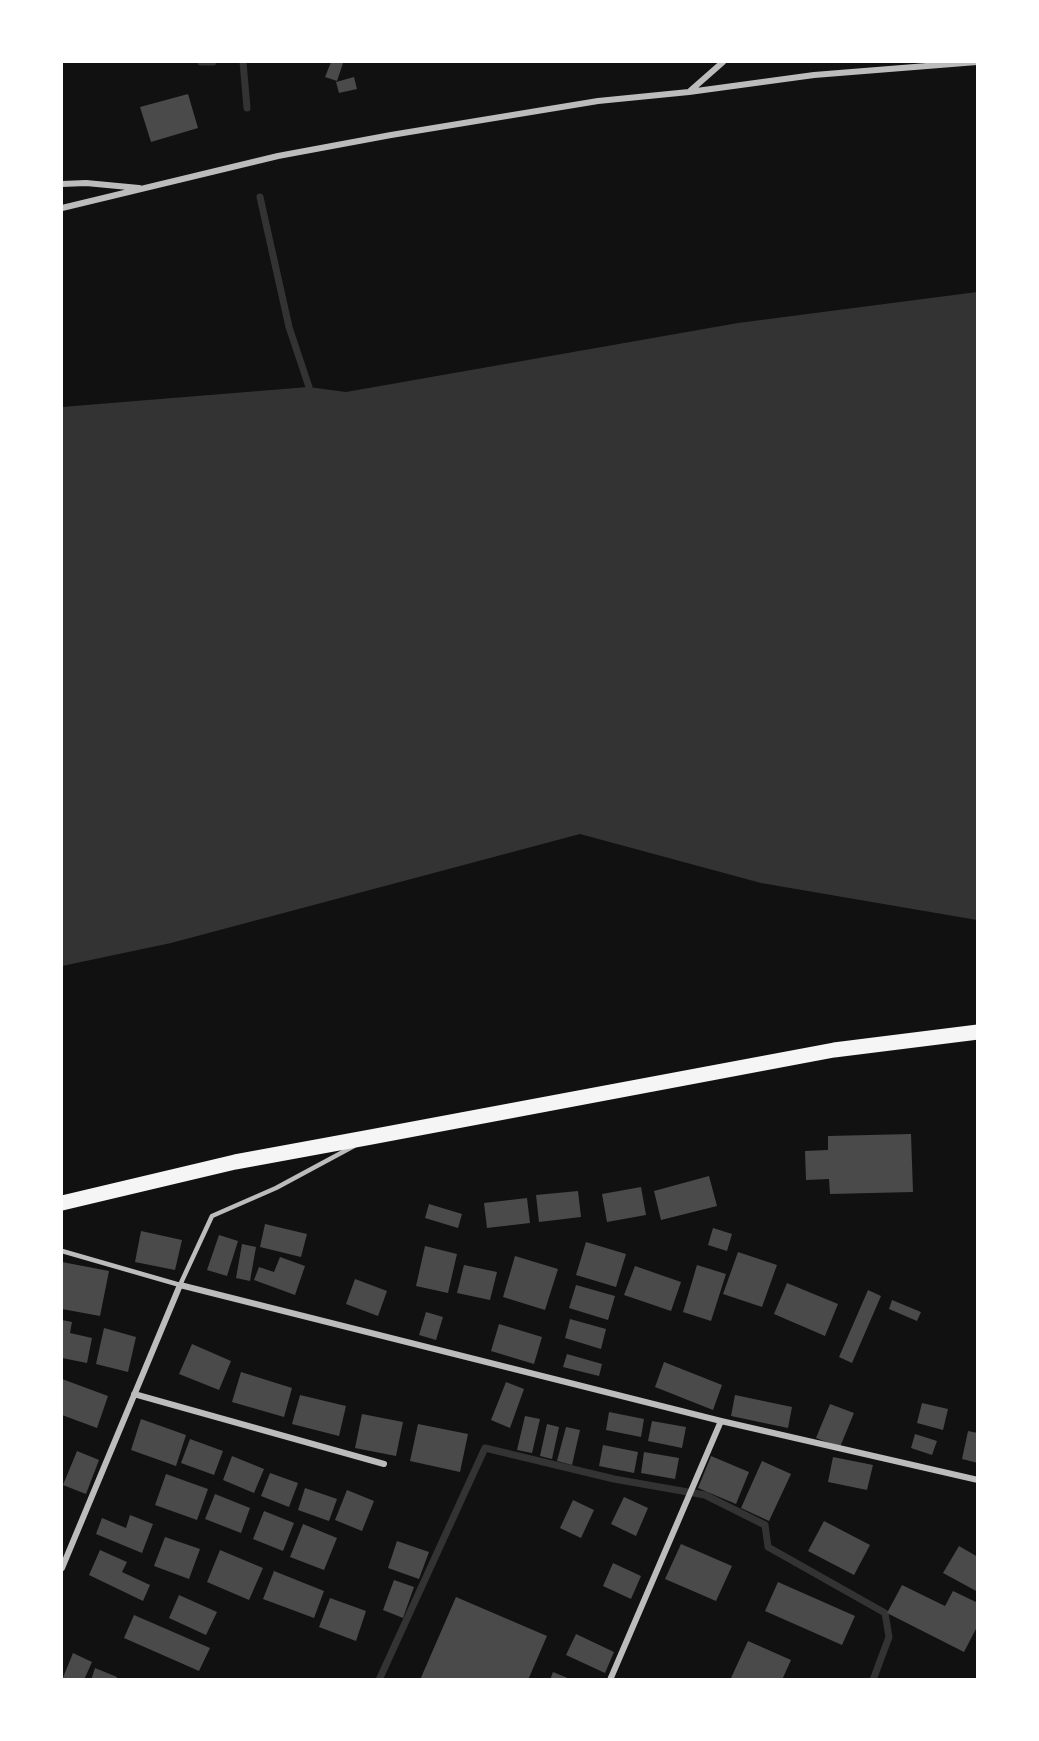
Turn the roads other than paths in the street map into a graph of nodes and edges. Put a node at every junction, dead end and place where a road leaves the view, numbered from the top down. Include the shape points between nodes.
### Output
1 (723, 62) edge
2 (977, 62) edge
3 (689, 92) junction
4 (185, 179) junction
5 (62, 184) edge
6 (62, 208) edge
7 (978, 1032) edge
8 (371, 1137) junction
9 (62, 1203) edge
10 (62, 1251) edge
11 (180, 1285) junction
12 (134, 1394) junction
13 (721, 1421) junction
14 (384, 1464) dead end
15 (978, 1480) edge
16 (62, 1568) edge
17 (610, 1680) edge

1 - 3 street
2 - 3 street via 814,75
3 - 4 street via 598,101 391,135
4 - 5 street via 137,188
4 - 6 street
7 - 8 main road via 834,1050
8 - 9 main road via 236,1162
8 - 11 lane via 276,1188 212,1216
10 - 11 lane
11 - 12 street
11 - 13 street
12 - 14 street
12 - 16 street
13 - 15 street
13 - 17 street

